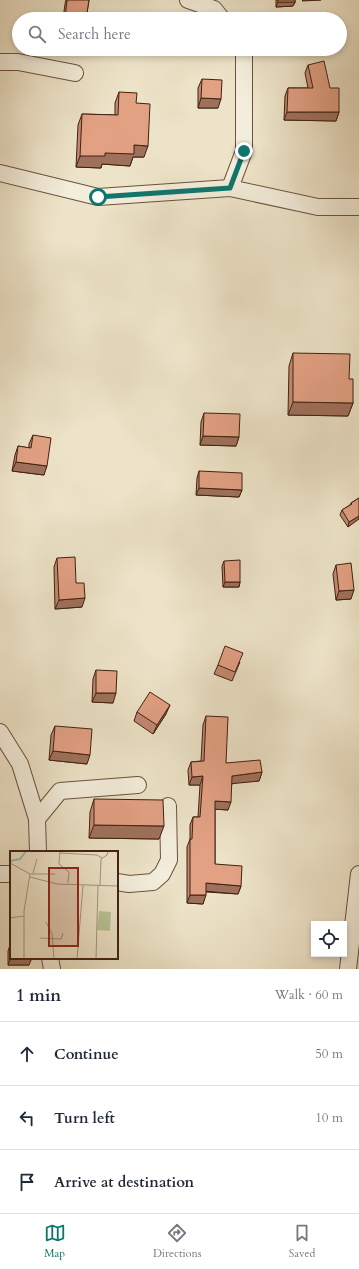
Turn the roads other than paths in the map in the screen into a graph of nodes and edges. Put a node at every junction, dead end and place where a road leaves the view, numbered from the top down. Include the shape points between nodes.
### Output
1 (188, 0) edge
2 (216, 12) edge
3 (244, 56) edge
4 (0, 62) edge
5 (75, 73) dead end
6 (0, 173) edge
7 (230, 188) junction
8 (359, 207) edge
9 (0, 732) edge
10 (138, 785) dead end
11 (168, 806) dead end
12 (37, 819) junction
13 (38, 851) edge
14 (359, 874) edge
15 (118, 882) edge
16 (50, 959) edge
17 (52, 969) edge
18 (348, 969) edge

1 - 2 street
3 - 7 street via 244,151
4 - 5 street via 18,62
6 - 7 street via 98,197
7 - 8 street via 318,207
9 - 12 street via 20,764
10 - 12 street via 60,791
11 - 15 street via 169,860 162,874 153,882
12 - 13 street
14 - 18 street
16 - 17 street

